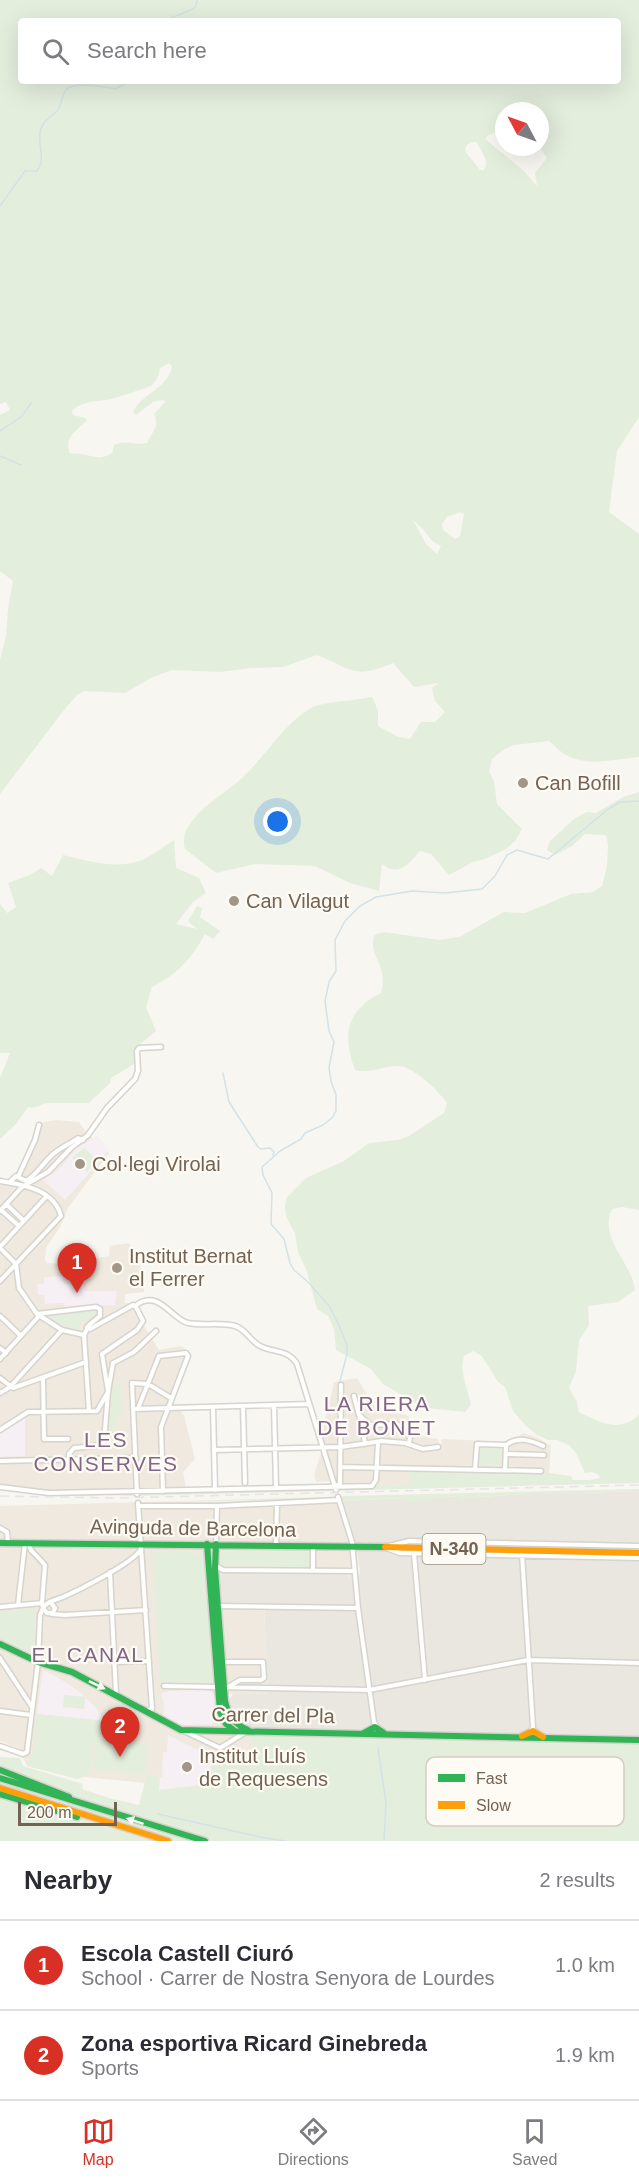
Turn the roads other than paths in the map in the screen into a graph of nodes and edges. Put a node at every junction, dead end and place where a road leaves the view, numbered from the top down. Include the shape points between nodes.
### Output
1 (161, 1047) dead end
2 (39, 1125) dead end
3 (82, 1140) junction
4 (18, 1177) junction
5 (5, 1181) edge
6 (34, 1181) junction
7 (26, 1186) junction
8 (35, 1188) junction
9 (18, 1192) junction
10 (46, 1197) junction
11 (6, 1204) junction
12 (1, 1210) edge
13 (24, 1221) junction
14 (19, 1226) junction
15 (0, 1247) edge
16 (16, 1264) junction
17 (9, 1271) junction
18 (17, 1276) junction
19 (0, 1281) edge
20 (135, 1306) junction
21 (38, 1315) junction
22 (0, 1316) edge
23 (87, 1327) junction
24 (62, 1330) junction
25 (156, 1331) dead end
26 (84, 1335) junction
27 (21, 1336) junction
28 (0, 1348) edge
29 (6, 1353) junction
30 (0, 1359) edge
31 (86, 1362) junction
32 (0, 1378) edge
33 (43, 1378) junction
34 (147, 1384) junction
35 (341, 1385) dead end
36 (10, 1387) junction
37 (108, 1392) junction
38 (0, 1394) edge
39 (354, 1396) dead end
40 (171, 1398) junction
41 (309, 1404) junction
42 (274, 1405) junction
43 (243, 1406) junction
44 (213, 1407) junction
45 (167, 1408) junction
46 (134, 1409) junction
47 (140, 1409) junction
48 (43, 1411) junction
49 (89, 1411) junction
50 (359, 1415) junction
51 (0, 1430) edge
52 (68, 1439) dead end
53 (378, 1442) junction
54 (365, 1444) junction
55 (409, 1444) junction
56 (506, 1445) junction
57 (340, 1446) junction
58 (543, 1446) dead end
59 (323, 1447) junction
60 (438, 1447) dead end
61 (275, 1448) junction
62 (244, 1449) junction
63 (214, 1450) junction
64 (506, 1454) junction
65 (544, 1455) dead end
66 (136, 1458) junction
67 (69, 1459) junction
68 (0, 1461) edge
69 (340, 1467) junction
70 (377, 1468) junction
71 (475, 1469) junction
72 (505, 1470) junction
73 (541, 1471) dead end
74 (245, 1483) dead end
75 (2, 1487) edge
76 (276, 1488) junction
77 (336, 1488) junction
78 (215, 1490) junction
79 (163, 1491) junction
80 (137, 1493) junction
81 (277, 1504) junction
82 (217, 1506) junction
83 (0, 1528) edge
84 (415, 1541) junction
85 (8, 1542) junction
86 (26, 1542) junction
87 (0, 1543) edge
88 (207, 1544) junction
89 (216, 1544) junction
90 (276, 1545) junction
91 (141, 1546) junction
92 (313, 1546) junction
93 (351, 1546) junction
94 (639, 1546) edge
95 (386, 1547) junction
96 (406, 1551) junction
97 (522, 1553) junction
98 (639, 1553) edge
99 (414, 1554) junction
100 (639, 1558) edge
101 (215, 1564) junction
102 (313, 1570) junction
103 (353, 1570) junction
104 (110, 1572) junction
105 (53, 1604) junction
106 (18, 1605) junction
107 (43, 1606) junction
108 (215, 1606) junction
109 (0, 1607) edge
110 (358, 1608) junction
111 (146, 1610) junction
112 (113, 1612) junction
113 (50, 1614) junction
114 (65, 1615) junction
115 (41, 1618) junction
116 (1, 1645) edge
117 (38, 1651) junction
118 (0, 1658) edge
119 (28, 1658) junction
120 (149, 1660) junction
121 (528, 1660) junction
122 (38, 1662) junction
123 (115, 1662) junction
124 (227, 1662) dead end
125 (639, 1663) edge
126 (424, 1680) junction
127 (164, 1686) dead end
128 (221, 1688) junction
129 (369, 1690) junction
130 (116, 1694) junction
131 (32, 1707) junction
132 (226, 1707) junction
133 (0, 1711) edge
134 (145, 1711) junction
135 (31, 1715) junction
136 (222, 1719) junction
137 (181, 1730) junction
138 (377, 1730) junction
139 (212, 1731) junction
140 (235, 1731) junction
141 (250, 1731) junction
142 (533, 1733) junction
143 (639, 1740) edge
144 (0, 1746) edge
145 (0, 1770) edge
146 (0, 1778) edge
147 (0, 1788) edge
148 (0, 1794) edge
149 (88, 1806) junction
150 (120, 1826) junction
151 (168, 1841) edge
152 (206, 1841) edge

1 - 3 street via 139,1048 135,1079
2 - 4 street
3 - 4 street via 78,1138 51,1155 26,1181
3 - 6 street
4 - 5 street
5 - 7 street
5 - 9 street
6 - 7 street
6 - 8 street
7 - 8 street
7 - 9 street
8 - 10 street
9 - 11 street
10 - 13 street
10 - 16 street via 61,1216
11 - 12 street
11 - 13 street
12 - 14 street
13 - 14 street
14 - 15 street
15 - 16 street
16 - 17 street
16 - 18 street
17 - 18 street
17 - 19 street
18 - 21 street via 23,1296
20 - 23 street via 90,1329
20 - 37 street via 143,1321 141,1326 102,1354
20 - 41 street via 158,1302 188,1323 236,1326 260,1346 289,1354 297,1364
21 - 23 street via 99,1308 100,1316
21 - 24 street
21 - 27 street
22 - 27 street
23 - 26 street
24 - 26 street
24 - 36 street
25 - 37 street via 134,1352 115,1361
26 - 31 street
27 - 29 street
28 - 29 street
29 - 30 street
31 - 33 street
31 - 49 street
32 - 36 street
33 - 36 street
33 - 48 street
34 - 40 street
34 - 40 street via 159,1356 183,1353 188,1356
34 - 46 street via 132,1383
34 - 47 street
35 - 57 street
36 - 38 street
37 - 49 street via 100,1409
37 - 67 street via 104,1442 74,1448
39 - 50 street
40 - 45 street
41 - 42 street
41 - 59 street
42 - 43 street
42 - 61 street
43 - 44 street
43 - 62 street
44 - 45 street
44 - 63 street
45 - 47 street
45 - 79 street via 161,1427
46 - 47 street
46 - 66 street
48 - 49 street
48 - 51 street via 25,1413
48 - 52 street via 44,1439
50 - 54 street
50 - 55 street via 370,1425 397,1424 410,1437
53 - 54 street
53 - 55 street
53 - 70 street
54 - 57 street
55 - 60 street via 423,1449
56 - 58 street via 517,1439
56 - 64 street
56 - 71 street via 477,1444
57 - 59 street
57 - 69 street
59 - 61 street
59 - 77 street
61 - 62 street
61 - 76 street
62 - 63 street
62 - 74 street
63 - 78 street
64 - 65 street
64 - 72 street
66 - 67 street
66 - 80 street
67 - 68 street
69 - 70 street
69 - 77 street via 340,1484
70 - 71 street
70 - 77 street via 375,1484
71 - 72 street
72 - 73 street
75 - 80 street via 45,1493
76 - 77 street
76 - 78 street
78 - 79 street
79 - 80 street
81 - 82 street
81 - 90 street
81 - 93 street via 339,1499
82 - 89 street
82 - 91 street via 139,1504
83 - 85 street via 7,1532
84 - 94 street, Avinguda de Barcelona
84 - 95 street, Avinguda de Barcelona
84 - 96 street via 407,1543
85 - 86 main road, Avinguda de Barcelona / N-340
85 - 87 main road, Avinguda de Barcelona / N-340
86 - 91 main road, Avinguda de Barcelona / N-340
86 - 106 street
86 - 107 street via 45,1565
88 - 89 main road, Avinguda de Barcelona / N-340
88 - 91 main road, Avinguda de Barcelona / N-340
88 - 108 main road
89 - 90 main road, Avinguda de Barcelona / N-340
89 - 101 main road
90 - 92 main road, Avinguda de Barcelona / N-340
91 - 104 street via 138,1555
91 - 111 street
92 - 93 main road, Avinguda de Barcelona / N-340
92 - 102 street
93 - 95 main road, Avinguda de Barcelona / N-340
93 - 103 street
95 - 96 main road, Avinguda de Barcelona / N-340
96 - 97 main road, Avinguda de Barcelona / N-340
96 - 99 street, Avinguda de Barcelona
97 - 98 main road, Avinguda de Barcelona / N-340
97 - 99 street, Avinguda de Barcelona
97 - 100 street, Avinguda de Barcelona
97 - 121 street
99 - 126 street
101 - 102 street via 223,1570
101 - 108 main road
102 - 103 street
103 - 110 street
104 - 105 street
104 - 112 street
105 - 107 street
105 - 113 street via 55,1610
105 - 114 street
106 - 107 street
106 - 109 street
107 - 113 street via 44,1612
107 - 115 street
108 - 110 street
108 - 128 main road
110 - 129 street
111 - 112 street
111 - 120 street
112 - 114 street
112 - 123 street
113 - 114 street
113 - 115 street
115 - 117 street
116 - 119 main road
117 - 119 street
117 - 122 street
118 - 131 street
119 - 122 main road
120 - 123 street
120 - 134 street via 152,1709
121 - 125 street
121 - 126 street
121 - 142 street
122 -> 130 main road via 72,1672
122 - 131 street
123 - 130 street
124 - 128 street via 263,1662 264,1678 240,1680
126 - 129 street
127 - 128 street
128 - 129 street
128 - 132 main road
128 - 136 main road
129 - 138 street
130 - 134 main road
131 - 135 street
132 - 136 main road
132 - 141 main road via 236,1724
133 - 135 street
134 - 137 main road
135 - 144 street via 26,1754
136 - 139 main road
136 - 140 main road
137 - 139 main road, Carrer del Pla
137 - 141 street via 220,1748
138 - 141 main road, Carrer del Pla
138 - 142 main road, Carrer del Pla via 519,1737
139 - 140 main road, Carrer del Pla
140 - 141 main road, Carrer del Pla
142 - 143 main road, Carrer del Pla via 544,1737
145 - 149 main road
146 - 149 main road
147 - 150 main road
148 - 150 main road
152 -> 149 main road
150 - 151 main road

